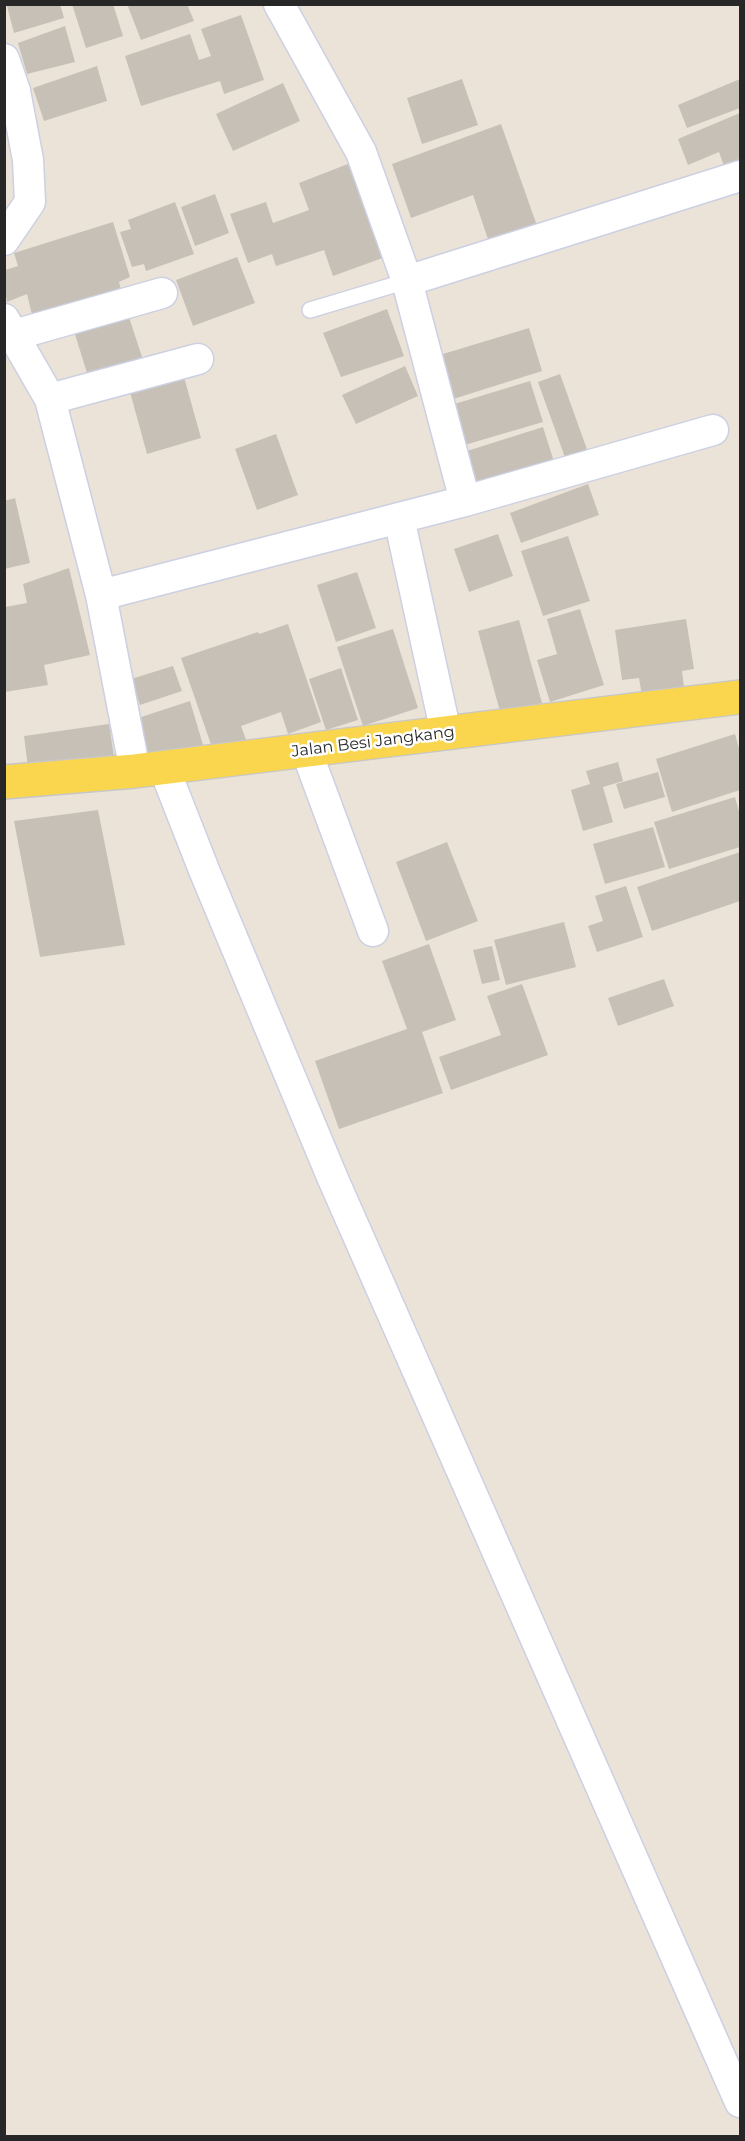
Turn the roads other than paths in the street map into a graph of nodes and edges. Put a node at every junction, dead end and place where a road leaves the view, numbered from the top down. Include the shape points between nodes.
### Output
1 (279, 4) edge
2 (4, 59) edge
3 (741, 176) edge
4 (4, 240) edge
5 (407, 281) junction
6 (162, 293) dead end
7 (310, 310) dead end
8 (9, 327) edge
9 (198, 359) dead end
10 (50, 399) junction
11 (713, 430) dead end
12 (465, 501) junction
13 (399, 518) junction
14 (101, 595) junction
15 (741, 697) edge
16 (446, 733) junction
17 (306, 750) junction
18 (150, 770) junction
19 (4, 782) edge
20 (373, 931) dead end
21 (741, 2102) edge

1 - 5 street via 361,152
2 - 4 street via 15,91 28,160 30,202
3 - 5 street
5 - 7 lane
5 - 12 street
6 - 8 street
8 - 10 street
9 - 10 street
10 - 14 street
11 - 12 street
12 - 13 street
13 - 14 street
13 - 16 street
14 - 18 street
15 - 16 main road, Jalan Besi Jangkang
16 - 17 main road, Jalan Besi Jangkang
17 - 18 main road, Jalan Besi Jangkang
17 - 20 street
18 - 19 main road, Jalan Besi Jangkang
18 - 21 street via 209,881 333,1179

